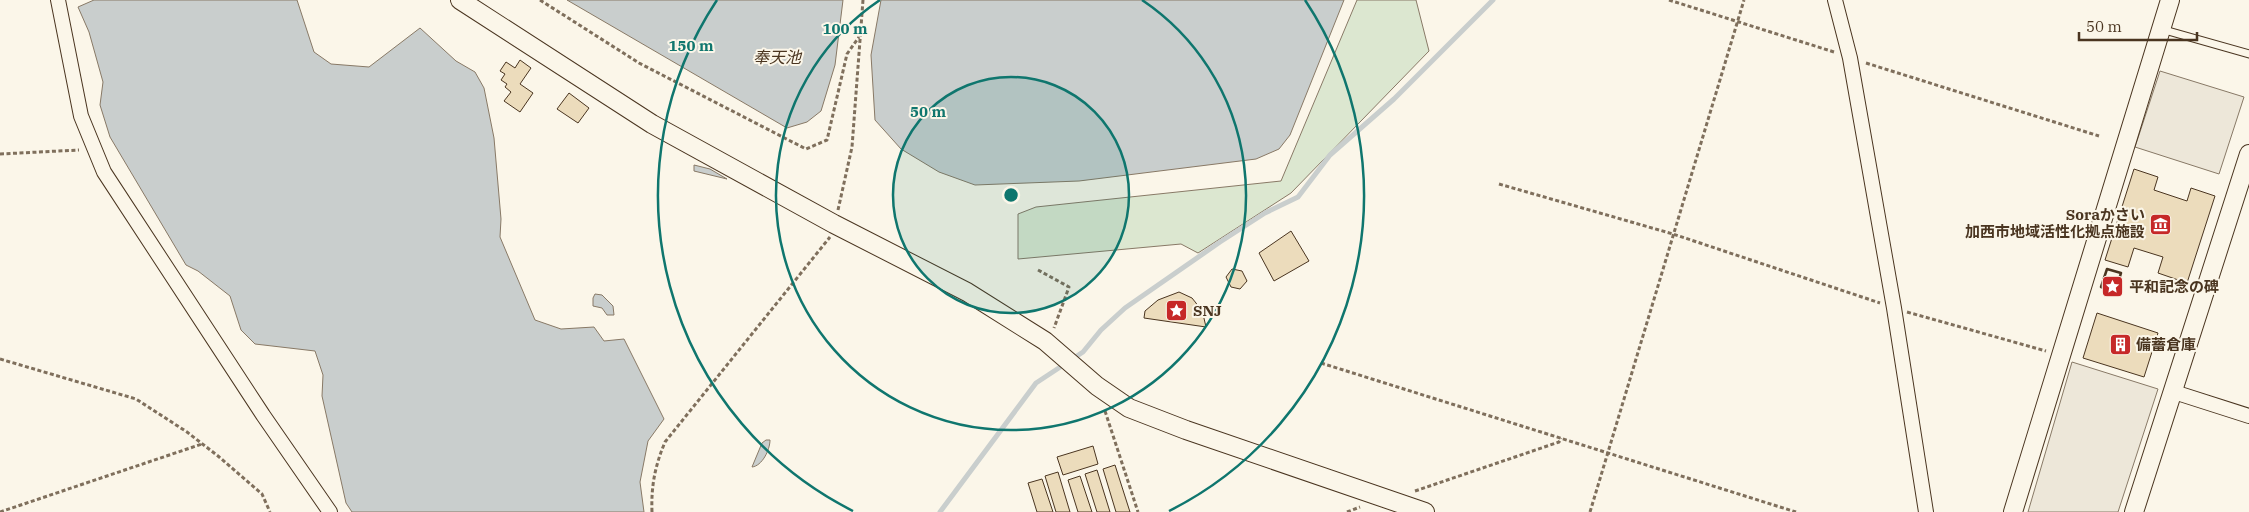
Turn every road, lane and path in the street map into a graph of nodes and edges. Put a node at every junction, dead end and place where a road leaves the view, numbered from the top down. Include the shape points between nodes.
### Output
1 (58, 0) edge
2 (460, 0) edge
3 (540, 0) edge
4 (863, 0) edge
5 (1669, 0) edge
6 (1744, 0) edge
7 (1835, 0) edge
8 (2170, 0) edge
9 (1738, 22) junction
10 (2161, 29) junction
11 (860, 37) junction
12 (2249, 54) edge
13 (1850, 58) junction
14 (2099, 136) dead end
15 (94, 147) junction
16 (0, 154) edge
17 (2249, 154) edge
18 (1499, 184) dead end
19 (834, 224) junction
20 (1673, 234) junction
21 (1038, 270) dead end
22 (1894, 308) junction
23 (1052, 333) dead end
24 (2062, 356) junction
25 (0, 359) edge
26 (1321, 363) dead end
27 (1097, 386) junction
28 (2174, 392) junction
29 (2249, 416) edge
30 (1561, 438) junction
31 (202, 444) junction
32 (1609, 453) junction
33 (1398, 503) junction
34 (0, 512) edge
35 (270, 512) edge
36 (330, 512) edge
37 (652, 512) edge
38 (1138, 512) edge
39 (1426, 512) edge
40 (1590, 512) edge
41 (1796, 512) edge
42 (1926, 512) edge
43 (2013, 512) edge
44 (2134, 512) edge

1 - 15 street via 81,116
2 - 19 street via 652,124
3 - 11 path via 639,63 806,149 827,140 847,54
4 - 11 path
5 - 9 path
6 - 9 path
7 - 13 street
8 - 10 street
9 - 13 path
9 - 20 path
10 - 12 lane
10 - 24 street
11 - 19 path via 852,147
13 - 14 path
13 - 22 street
15 - 16 path
15 - 36 street via 109,180
17 - 28 street
18 - 20 path
19 - 27 street via 967,292 1045,341
19 - 37 path via 830,237 665,442 654,466
20 - 22 path
20 - 32 path
21 - 23 path via 1070,287
22 - 24 path
22 - 42 street
24 - 43 street
25 - 31 path via 136,399
26 - 30 path
27 - 33 street via 1129,408
27 - 38 path
28 - 29 street
28 - 44 street
30 - 32 path
30 - 33 path via 1560,442 1403,495
31 - 34 path
31 - 35 path via 262,494
32 - 40 path
32 - 41 path
33 - 39 street

